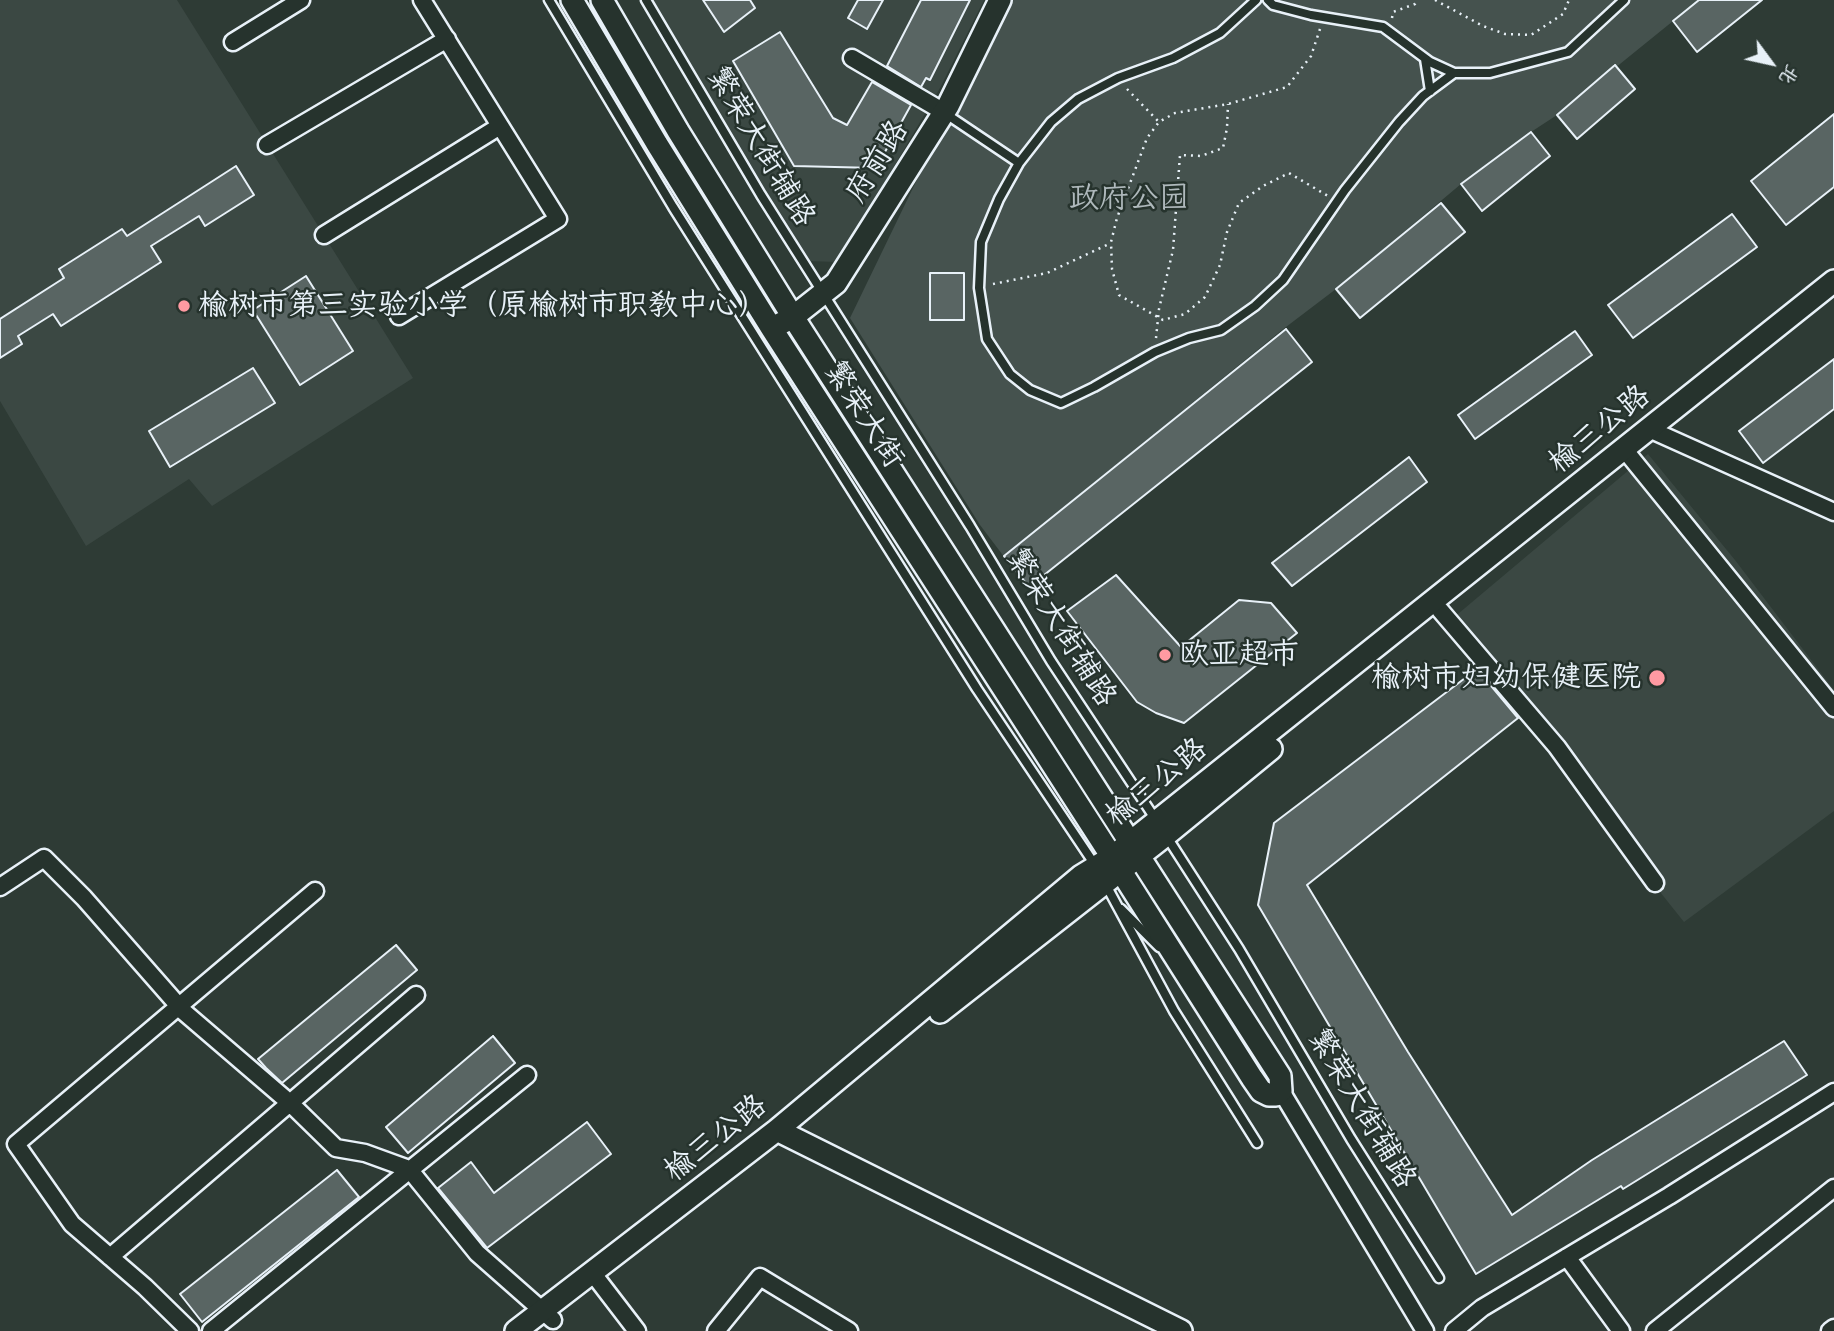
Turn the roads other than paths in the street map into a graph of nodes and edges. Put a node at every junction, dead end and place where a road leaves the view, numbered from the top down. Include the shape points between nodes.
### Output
1 (301, 0) edge
2 (422, 0) edge
3 (549, 0) edge
4 (572, 0) edge
5 (602, 0) edge
6 (646, 0) edge
7 (1000, 0) edge
8 (1256, 0) edge
9 (1268, 0) edge
10 (1624, 0) edge
11 (447, 39) junction
12 (233, 42) dead end
13 (852, 58) dead end
14 (1425, 59) junction
15 (1454, 73) junction
16 (1430, 90) junction
17 (944, 112) junction
18 (500, 126) junction
19 (267, 145) dead end
20 (1019, 163) junction
21 (324, 235) dead end
22 (1834, 281) edge
23 (823, 293) junction
24 (1834, 297) edge
25 (399, 316) dead end
26 (793, 317) junction
27 (772, 329) junction
28 (1655, 431) junction
29 (1628, 453) junction
30 (1834, 512) edge
31 (1440, 610) junction
32 (1834, 708) edge
33 (1161, 828) junction
34 (1117, 863) junction
35 (1655, 883) dead end
36 (0, 887) edge
37 (315, 891) dead end
38 (1115, 902) junction
39 (1189, 979) junction
40 (416, 995) dead end
41 (180, 1007) junction
42 (527, 1075) dead end
43 (1280, 1091) junction
44 (1834, 1092) edge
45 (290, 1103) junction
46 (782, 1133) junction
47 (1257, 1143) dead end
48 (409, 1169) junction
49 (1834, 1188) edge
50 (110, 1257) junction
51 (1567, 1257) junction
52 (595, 1277) junction
53 (1439, 1278) dead end
54 (544, 1320) edge
55 (190, 1331) edge
56 (212, 1331) edge
57 (516, 1331) edge
58 (637, 1331) edge
59 (716, 1331) edge
60 (849, 1331) edge
61 (1181, 1331) edge
62 (1425, 1331) edge
63 (1454, 1331) edge
64 (1621, 1331) edge
65 (1655, 1331) edge

1 - 12 street
2 - 11 street
3 - 34 lane via 666,196 954,654
4 - 27 main road, 繁荣大街
5 - 26 main road, 繁荣大街
6 - 23 lane, 繁荣大街辅路
7 - 17 main road, 府前路
8 - 20 lane via 1220,33 1078,99 1051,122
9 - 14 lane via 1273,5 1383,27
10 - 15 lane via 1568,52 1490,73
11 - 18 street
11 - 19 street
13 - 17 street
14 - 15 lane
14 - 16 lane
15 - 16 lane
16 - 20 lane via 1337,202 1283,280 1255,306 1221,330 1155,352 1061,403 1030,390 1010,374 987,339 979,288 981,242
17 - 20 lane
17 - 23 main road, 府前路 via 836,283
18 - 21 street
18 - 25 street via 558,219
22 - 28 main road, 榆三公路
23 - 26 main road, 府前路
23 - 33 lane, 繁荣大街辅路 via 1051,661
24 - 28 main road, 榆三公路
26 - 27 main road, 府前路
26 - 34 main road, 繁荣大街
27 - 34 main road, 繁荣大街
28 - 29 main road, 榆三公路
28 - 30 street
29 - 31 main road, 榆三公路
29 - 32 street
29 - 33 main road, 榆三公路
31 - 33 main road, 榆三公路
31 - 35 street via 1557,747
33 - 34 main road, 榆三公路
33 - 53 lane, 繁荣大街辅路
34 - 38 lane
34 - 39 main road
34 - 43 main road via 1280,1076
34 - 46 main road, 榆三公路
36 - 41 street via 44,858
37 - 41 street
38 - 39 lane
38 - 47 lane via 1174,1011
39 - 43 main road via 1261,1091 1269,1095
40 - 45 street
41 - 45 street
41 - 50 street via 16,1144 72,1224
42 - 48 street
43 - 62 street
44 - 51 street
45 - 48 street via 335,1148
45 - 50 street
46 - 52 main road, 榆三公路
46 - 61 main road
48 - 54 street via 477,1253
48 - 56 street
49 - 65 street
50 - 55 street
51 - 63 street via 1482,1308
51 - 64 street
52 - 54 main road, 榆三公路
52 - 58 street
54 - 57 main road, 榆三公路
59 - 60 street via 760,1277

